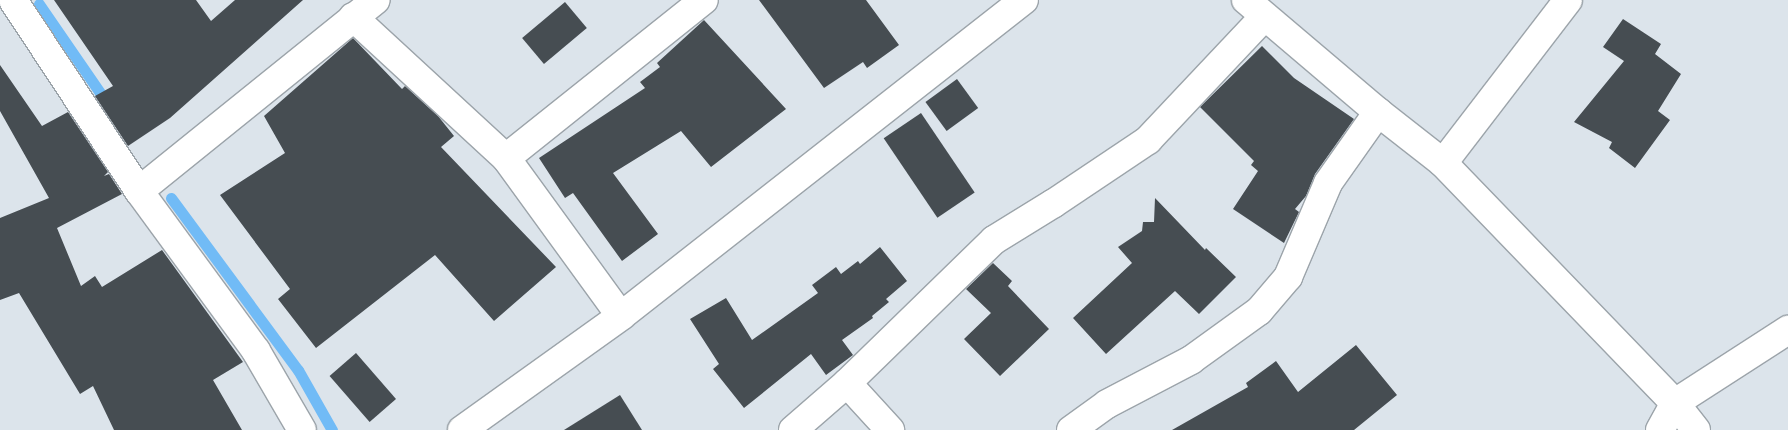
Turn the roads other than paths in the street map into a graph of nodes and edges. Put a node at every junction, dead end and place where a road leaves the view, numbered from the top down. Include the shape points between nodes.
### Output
1 (13, 0) edge
2 (376, 0) edge
3 (704, 0) edge
4 (1024, 0) edge
5 (1568, 0) edge
6 (1255, 9) edge
7 (353, 17) junction
8 (1378, 112) junction
9 (506, 158) junction
10 (1443, 163) junction
11 (139, 191) junction
12 (621, 316) junction
13 (1788, 330) edge
14 (847, 383) junction
15 (1675, 403) junction
16 (302, 430) edge
17 (462, 430) edge
18 (793, 430) edge
19 (890, 430) edge
20 (1071, 430) edge
21 (1660, 430) edge
22 (1696, 430) edge

1 - 11 street
2 - 7 street
3 - 9 street
4 - 12 street
5 - 10 street
6 - 8 street
6 - 14 street via 1148,140 994,240
7 - 9 street
7 - 11 street
8 - 10 street
8 - 20 street via 1328,183 1288,277 1259,311 1190,360 1107,404
9 - 12 street
10 - 15 street
11 - 16 street via 256,351
12 - 17 street
13 - 15 street
14 - 18 street
14 - 19 street
15 - 21 street
15 - 22 street

